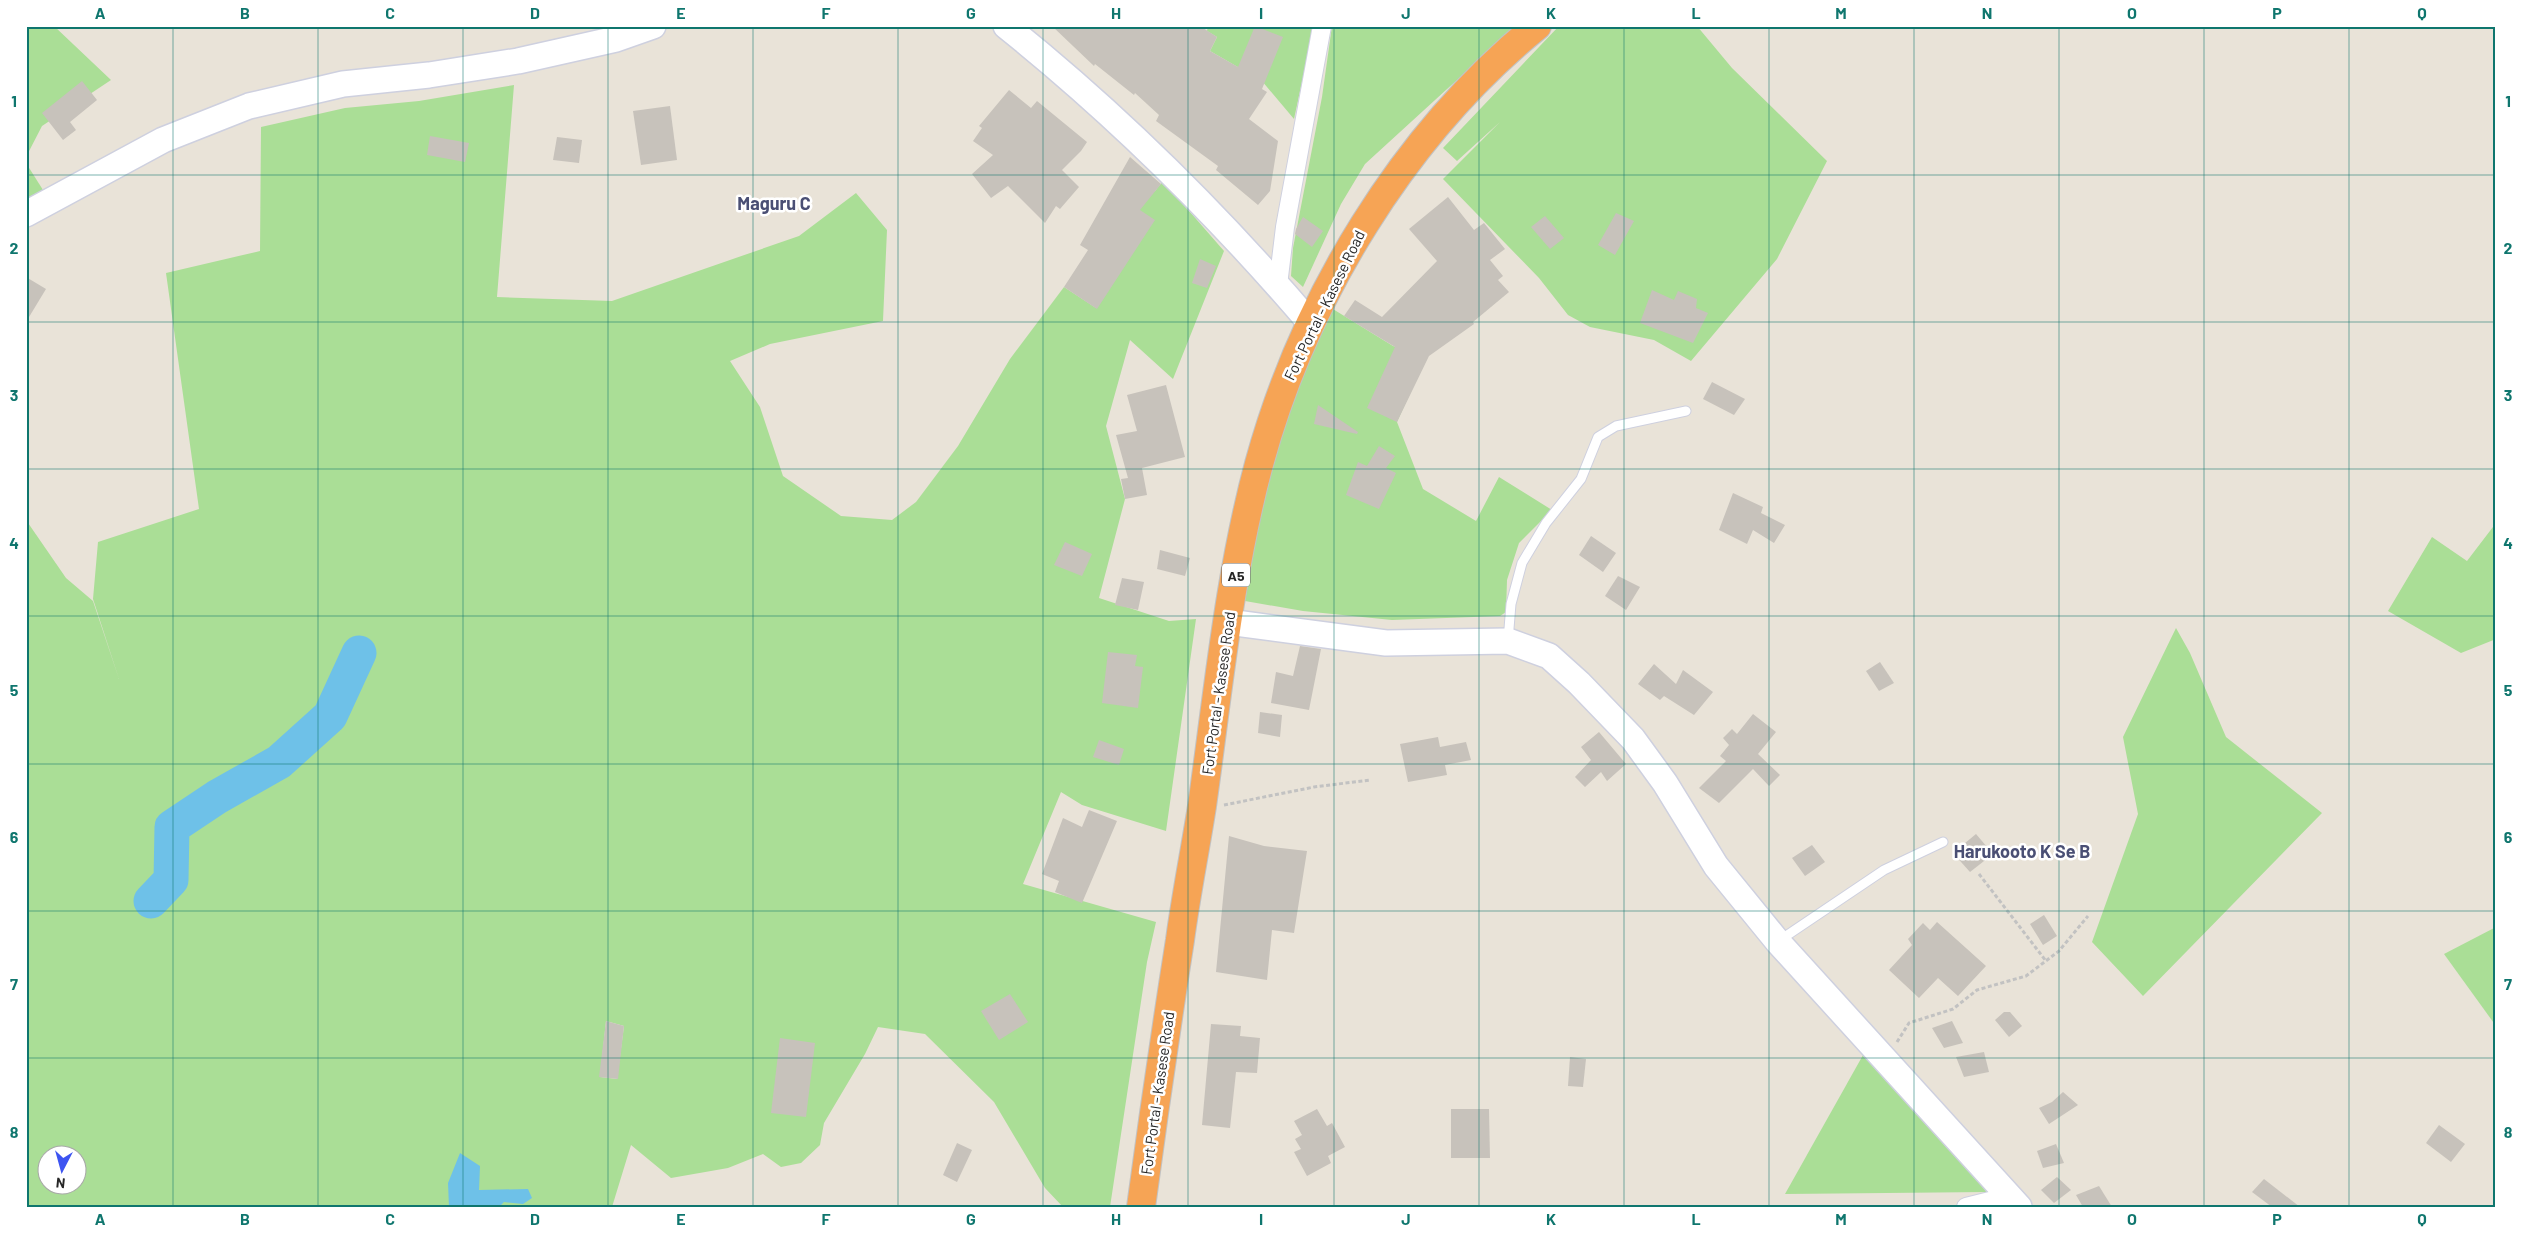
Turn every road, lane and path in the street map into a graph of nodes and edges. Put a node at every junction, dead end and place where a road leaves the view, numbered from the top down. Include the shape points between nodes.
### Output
1 (653, 26) edge
2 (1006, 26) edge
3 (1322, 26) edge
4 (1537, 26) edge
5 (26, 214) edge
6 (1278, 285) junction
7 (1311, 324) junction
8 (1686, 411) dead end
9 (1228, 622) junction
10 (1508, 641) junction
11 (1370, 780) dead end
12 (1201, 810) junction
13 (1943, 842) dead end
14 (1979, 874) dead end
15 (2088, 916) dead end
16 (1778, 942) junction
17 (2046, 961) junction
18 (1886, 1062) junction
19 (2014, 1201) edge
20 (1141, 1207) edge
21 (1966, 1207) edge

1 - 5 street via 616,39 518,61 342,84 249,106 163,140
2 - 6 street via 1132,133
3 - 6 street via 1285,227
4 - 7 highway, Fort Portal - Kasese Road / A5 via 1451,109 1410,156 1375,206
6 - 7 street
7 - 9 highway, Fort Portal - Kasese Road / A5 via 1289,372 1258,466
8 - 10 lane via 1616,426 1598,437 1582,479 1546,524 1522,563 1511,604
9 - 10 street via 1386,643
9 - 12 highway, Fort Portal - Kasese Road / A5
10 - 16 street via 1549,656 1632,739 1665,783 1716,866
11 - 12 path via 1314,787
12 - 20 highway, Fort Portal - Kasese Road / A5
13 - 16 lane via 1884,870
14 - 17 path
15 - 17 path via 2059,951
16 - 18 street
17 - 18 path via 2026,976 1977,990 1953,1009 1909,1023
18 - 19 street
19 - 21 street

